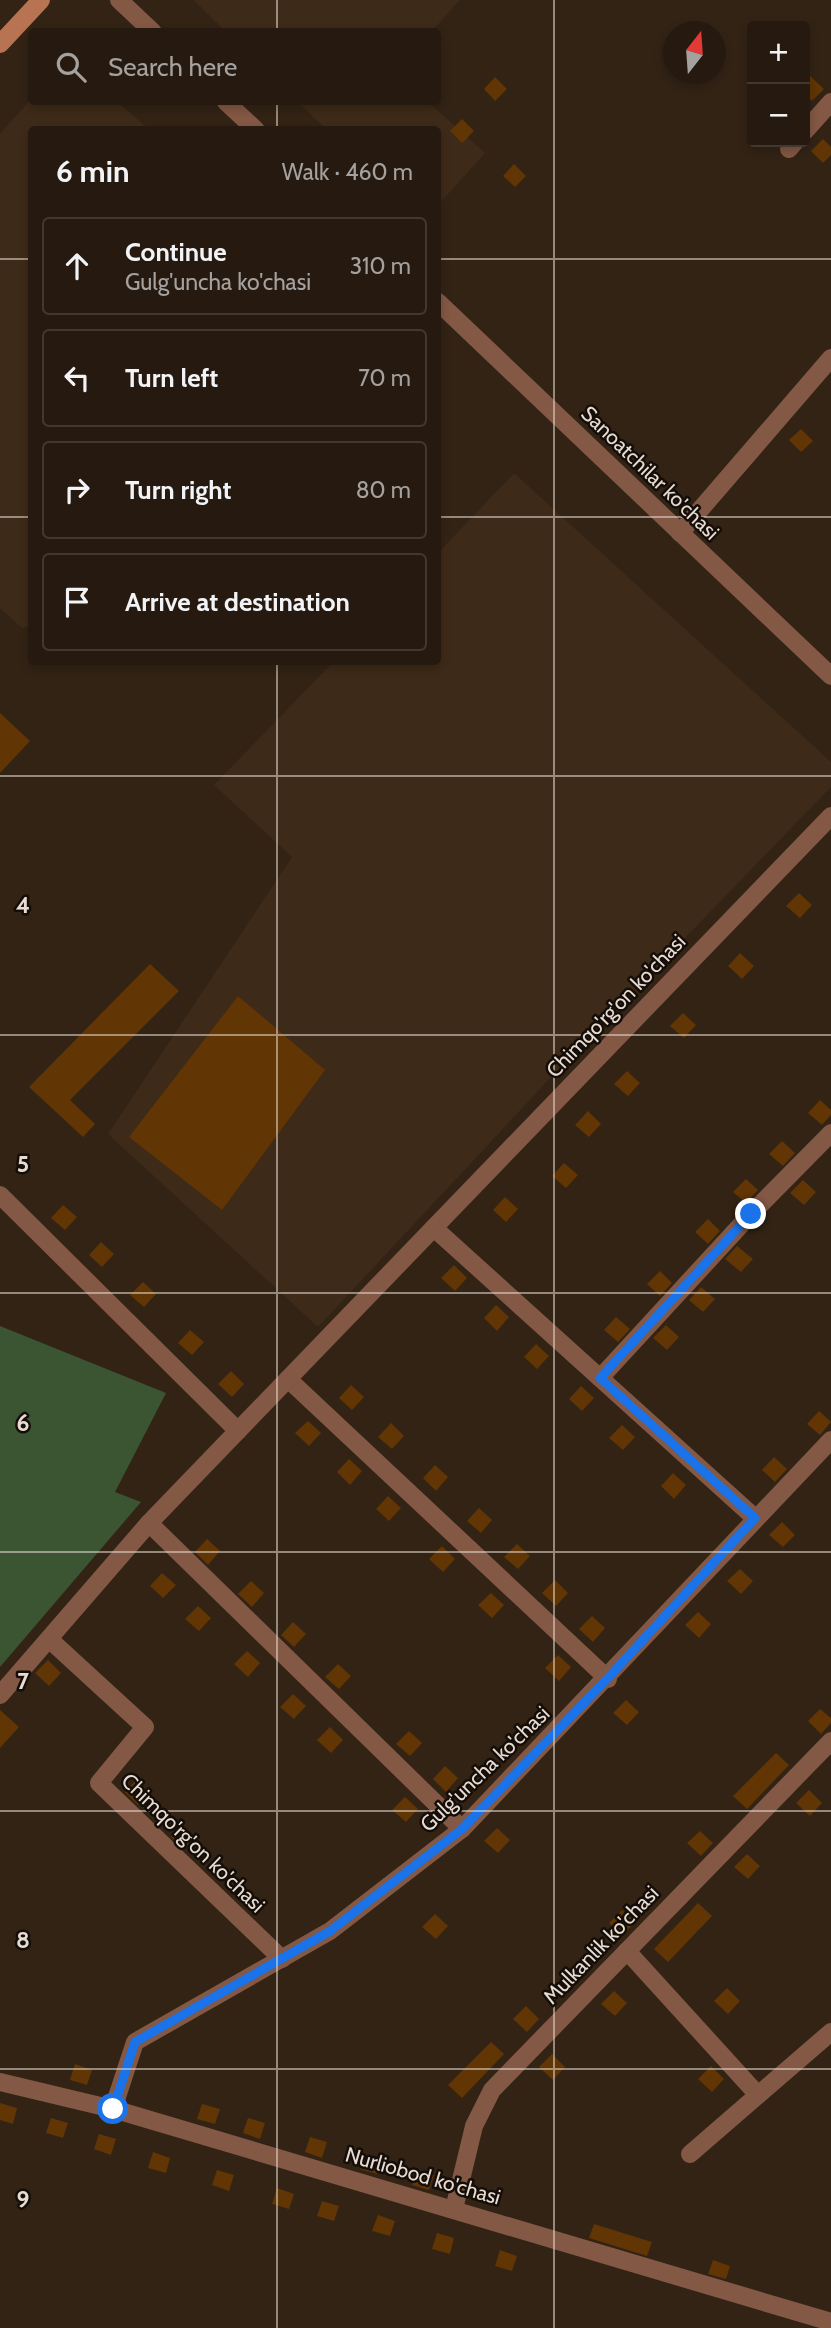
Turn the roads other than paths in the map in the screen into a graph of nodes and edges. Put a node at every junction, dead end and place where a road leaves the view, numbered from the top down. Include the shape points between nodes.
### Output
1 (40, 0) edge
2 (120, 0) edge
3 (149, 28) edge
4 (0, 44) edge
5 (831, 102) edge
6 (229, 105) edge
7 (810, 125) edge
8 (252, 126) edge
9 (441, 305) edge
10 (831, 358) edge
11 (681, 533) junction
12 (831, 676) edge
13 (831, 816) edge
14 (831, 1133) edge
15 (0, 1195) edge
16 (434, 1227) junction
17 (600, 1378) junction
18 (288, 1379) junction
19 (238, 1431) junction
20 (831, 1440) edge
21 (755, 1518) junction
22 (149, 1523) junction
23 (48, 1639) junction
24 (607, 1679) junction
25 (0, 1695) edge
26 (831, 1741) edge
27 (462, 1829) junction
28 (627, 1951) junction
29 (282, 1959) junction
30 (831, 2032) edge
31 (0, 2082) edge
32 (758, 2095) junction
33 (113, 2109) junction
34 (690, 2154) dead end
35 (454, 2208) junction
36 (831, 2322) edge

1 - 4 main road
2 - 3 street
5 - 7 street
6 - 8 street
9 - 11 street, Sanoatchilar ko'chasi
10 - 11 street
11 - 12 street, Sanoatchilar ko'chasi
13 - 16 street, Chimqo'rg'on ko'chasi
14 - 17 street
15 - 19 street
16 - 17 street
16 - 18 street, Chimqo'rg'on ko'chasi
17 - 21 street
18 - 19 street, Chimqo'rg'on ko'chasi
18 - 24 street
19 - 22 street, Chimqo'rg'on ko'chasi
20 - 21 street, Gulg'uncha ko'chasi
21 - 24 street, Gulg'uncha ko'chasi
22 - 23 street, Chimqo'rg'on ko'chasi
22 - 27 street
23 - 25 street, Chimqo'rg'on ko'chasi
23 - 29 street, Chimqo'rg'on ko'chasi via 145,1727 99,1783
24 - 27 street, Gulg'uncha ko'chasi
26 - 28 street, Mulkanlik ko'chasi
27 - 29 street, Gulg'uncha ko'chasi via 330,1931
28 - 32 street
28 - 35 street, Mulkanlik ko'chasi via 492,2090 474,2126
29 - 33 street, Gulg'uncha ko'chasi via 135,2042
30 - 32 street
31 - 33 street, Nurliobod ko'chasi
32 - 34 street
33 - 35 street, Nurliobod ko'chasi
35 - 36 street, Nurliobod ko'chasi

